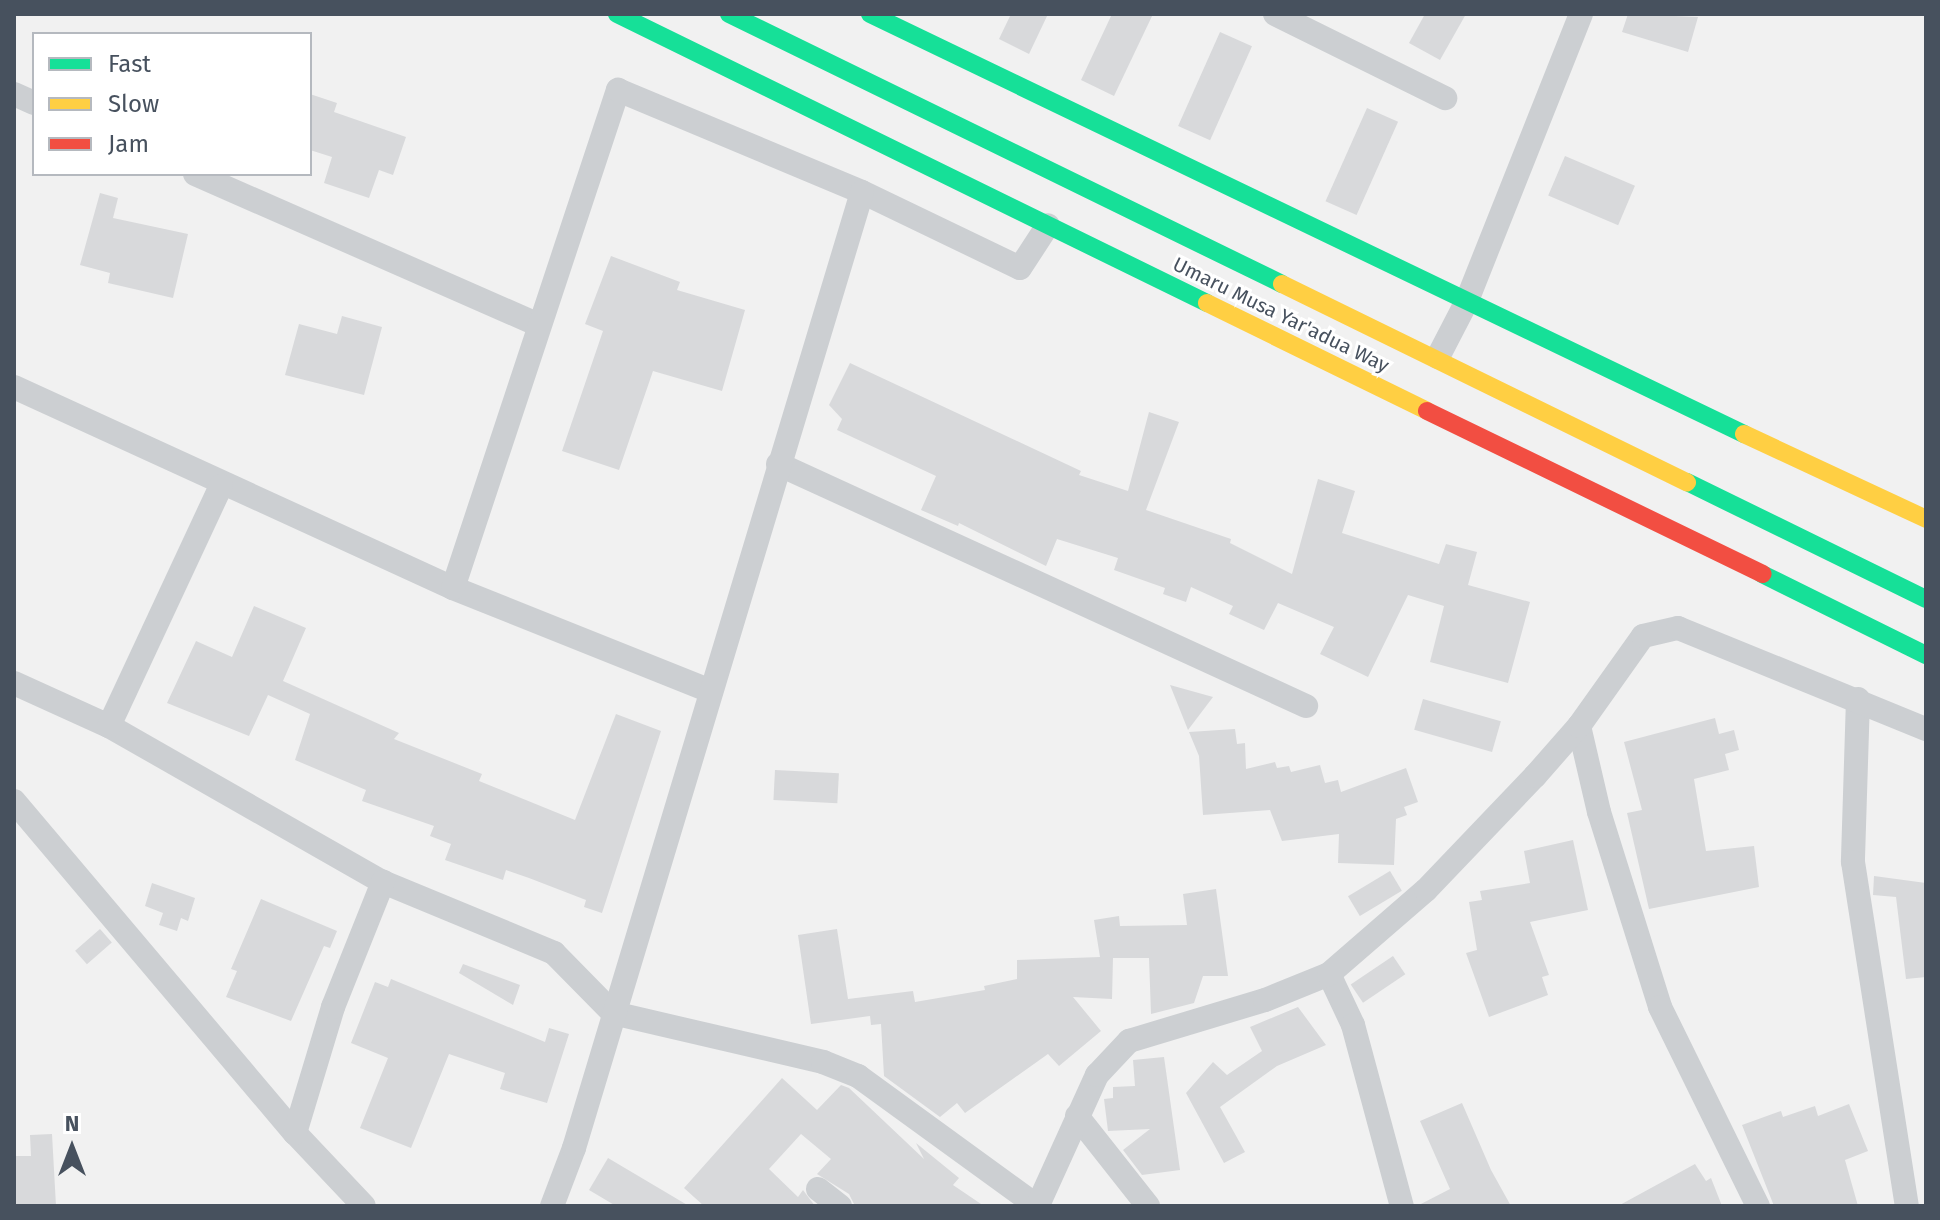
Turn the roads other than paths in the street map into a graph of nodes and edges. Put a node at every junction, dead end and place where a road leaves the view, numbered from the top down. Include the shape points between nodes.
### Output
1 (617, 14) edge
2 (729, 14) edge
3 (870, 14) edge
4 (1275, 14) edge
5 (1581, 14) edge
6 (1445, 98) dead end
7 (200, 176) edge
8 (862, 192) junction
9 (1048, 225) junction
10 (1466, 303) junction
11 (537, 324) junction
12 (1438, 357) junction
13 (14, 387) edge
14 (778, 464) junction
15 (221, 486) junction
16 (1926, 519) edge
17 (453, 588) junction
18 (1926, 599) edge
19 (1926, 655) edge
20 (14, 683) edge
21 (711, 691) junction
22 (1858, 699) junction
23 (1306, 706) dead end
24 (109, 726) junction
25 (1579, 726) junction
26 (1926, 729) edge
27 (14, 801) edge
28 (383, 882) junction
29 (1329, 974) junction
30 (613, 1013) junction
31 (1077, 1116) junction
32 (295, 1133) junction
33 (818, 1189) dead end
34 (1038, 1205) edge
35 (364, 1206) edge
36 (552, 1206) edge
37 (840, 1206) edge
38 (1148, 1206) edge
39 (1402, 1206) edge
40 (1758, 1206) edge
41 (1907, 1206) edge

1 - 9 main road, Umaru Musa Yar'adua Way
2 - 12 main road, Umaru Musa Yar'adua Way
3 - 10 main road
4 - 6 street
5 - 10 street
7 - 11 street
8 - 9 street via 1020,268
8 - 11 street via 618,90
8 - 14 street
9 - 19 main road, Umaru Musa Yar'adua Way
10 - 12 street
10 - 16 main road
11 - 17 street
12 - 18 main road, Umaru Musa Yar'adua Way
13 - 15 street
14 - 21 street
14 - 23 street
15 - 17 street
15 - 24 street
17 - 21 street
20 - 24 street
21 - 30 street
22 - 25 street via 1678,628 1661,628 1643,636
22 - 26 street
22 - 41 street via 1853,862
24 - 28 street
25 - 29 street via 1426,890
25 - 40 street via 1599,812 1660,1007
27 - 32 street
28 - 30 street via 554,953
28 - 32 street via 333,1007
29 - 31 street via 1265,1000 1129,1041 1097,1075
29 - 39 street via 1353,1025
30 - 34 street via 823,1062 858,1076
30 - 36 street
31 - 34 street
31 - 38 street
32 - 35 street
33 - 37 street

